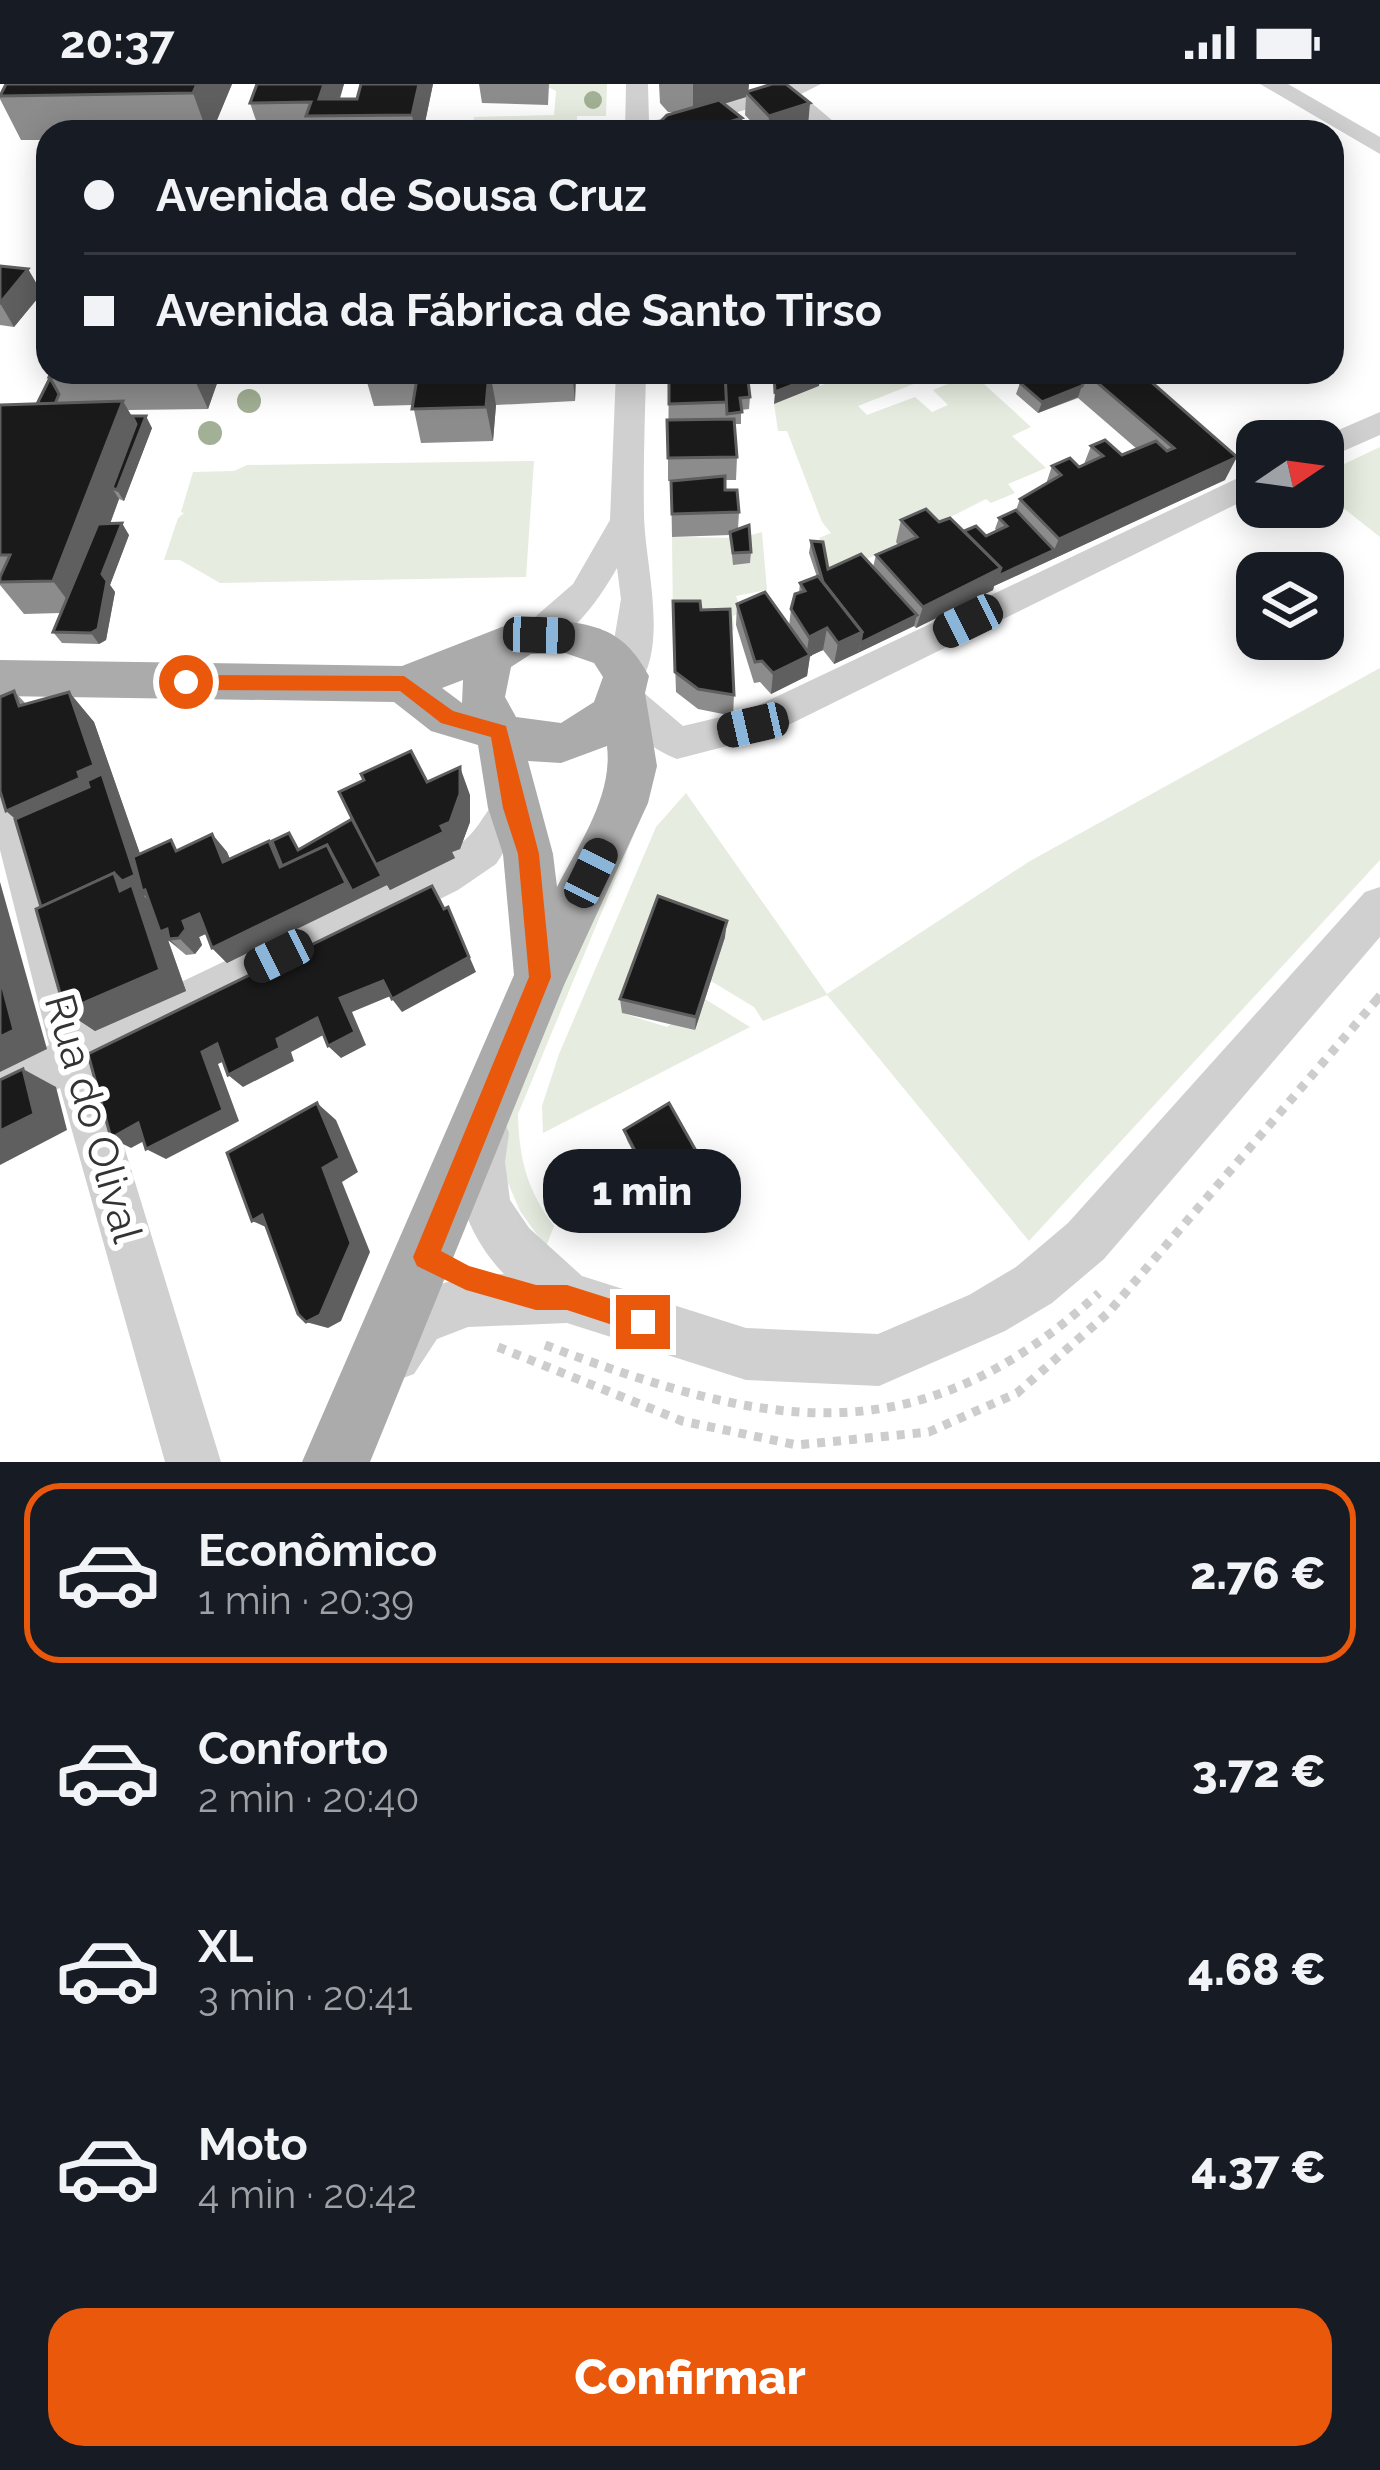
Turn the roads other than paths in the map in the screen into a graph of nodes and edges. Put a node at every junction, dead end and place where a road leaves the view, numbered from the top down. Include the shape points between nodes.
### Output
1 (637, 84) edge
2 (810, 84) edge
3 (1271, 84) edge
4 (785, 92) junction
5 (638, 120) edge
6 (683, 120) edge
7 (819, 120) edge
8 (1333, 120) edge
9 (1344, 126) edge
10 (1380, 147) edge
11 (632, 384) edge
12 (1380, 422) edge
13 (1344, 439) edge
14 (1236, 479) edge
15 (627, 520) junction
16 (523, 639) junction
17 (0, 678) edge
18 (404, 683) junction
19 (625, 687) junction
20 (500, 731) junction
21 (0, 772) edge
22 (513, 808) junction
23 (1380, 907) edge
24 (540, 977) junction
25 (74, 1056) junction
26 (496, 1085) junction
27 (0, 1093) edge
28 (426, 1257) junction
29 (551, 1298) junction
30 (362, 1400) junction
31 (193, 1462) edge
32 (336, 1462) edge

1 - 5 street
2 - 4 street
3 - 8 street
4 - 6 street
4 - 7 street
9 - 10 street
11 - 15 street
12 - 13 street
14 - 19 street via 753,725 677,743
15 - 16 street via 585,592
15 - 19 street via 638,599
16 - 18 street
16 - 19 main road via 588,640 610,651
16 - 20 main road via 490,658 483,674 482,697
17 - 18 main road
18 - 20 main road via 447,718
19 - 20 main road via 604,726 558,745 536,746
19 - 24 main road via 633,766 624,803
20 - 22 main road
21 - 25 street, Rua do Olival
22 - 24 main road via 528,854
22 - 25 street via 482,851 443,877
23 - 29 street via 1086,1241 987,1313 879,1360 746,1354
24 - 26 main road
25 - 27 street
25 - 31 street, Rua do Olival
26 - 28 main road
26 - 29 street via 477,1169 500,1238
28 - 29 street via 466,1277
28 - 30 main road
29 - 30 street via 468,1301 418,1321
30 - 32 main road

